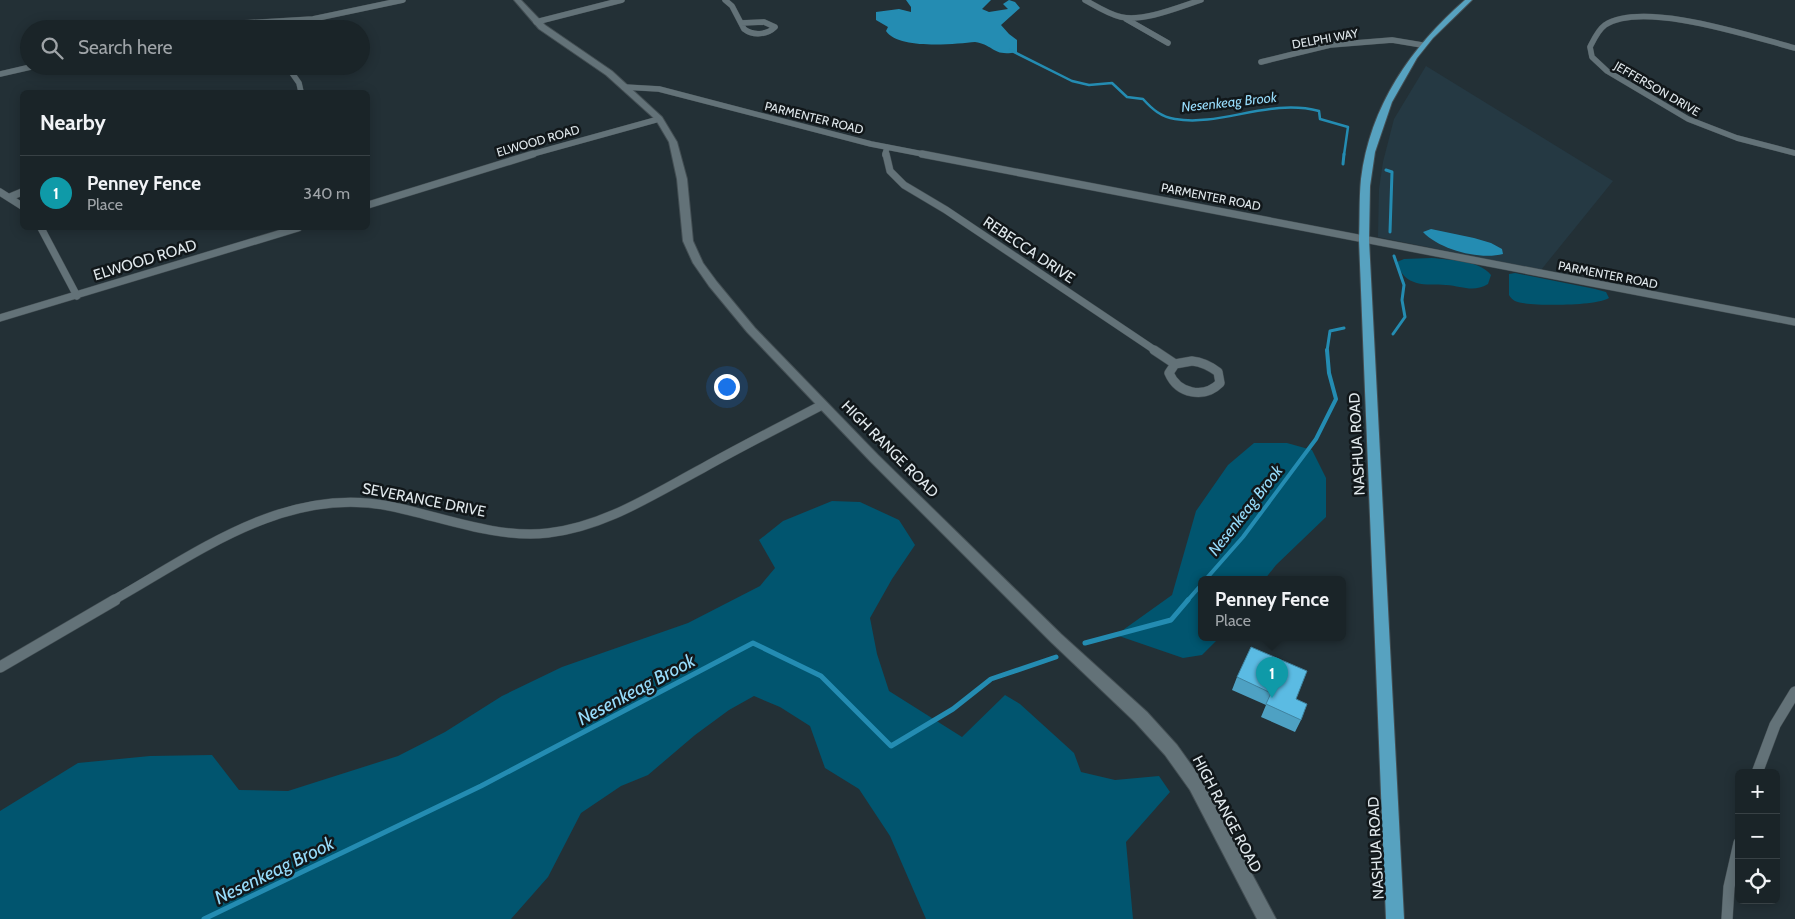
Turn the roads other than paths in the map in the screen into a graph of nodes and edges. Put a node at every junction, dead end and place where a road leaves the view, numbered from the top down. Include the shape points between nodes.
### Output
1 (403, 0) edge
2 (517, 0) edge
3 (622, 0) edge
4 (725, 0) edge
5 (1085, 0) edge
6 (1201, 0) edge
7 (1469, 0) edge
8 (1126, 18) junction
9 (292, 20) edge
10 (536, 22) junction
11 (741, 23) junction
12 (1168, 43) dead end
13 (1422, 45) junction
14 (1795, 48) edge
15 (1261, 62) dead end
16 (20, 69) edge
17 (0, 74) edge
18 (294, 75) edge
19 (624, 86) junction
20 (301, 90) edge
21 (659, 119) junction
22 (887, 147) junction
23 (1795, 153) edge
24 (0, 192) edge
25 (20, 193) edge
26 (10, 197) junction
27 (20, 204) edge
28 (370, 204) edge
29 (42, 230) edge
30 (292, 230) edge
31 (1364, 240) junction
32 (77, 296) junction
33 (0, 318) edge
34 (1795, 322) edge
35 (1175, 364) junction
36 (822, 405) junction
37 (0, 666) edge
38 (1795, 692) edge
39 (1758, 769) edge
40 (1735, 859) edge
41 (1267, 919) edge
42 (1395, 919) edge
43 (1727, 919) edge

1 - 9 street via 331,17
2 - 10 street, HIGH RANGE ROAD
3 - 10 street
4 - 11 street
5 - 8 street
6 - 8 street
7 - 13 main road, NASHUA ROAD
8 - 12 street
10 - 19 street, HIGH RANGE ROAD
11 - 11 street via 746,31 754,33 768,32 775,26 763,21
13 - 15 street, DELPHI WAY via 1392,40 1348,43
13 - 31 main road, NASHUA ROAD via 1396,85 1376,131 1366,180
14 - 23 street, JEFFERSON DRIVE via 1692,22 1647,16 1610,23 1598,33 1590,47 1592,57 1607,71 1688,119 1736,138
16 - 17 street
18 - 20 street
19 - 21 street, HIGH RANGE ROAD
19 - 22 street, PARMENTER ROAD via 652,88
21 - 28 street, ELWOOD ROAD via 496,164
21 - 36 street, HIGH RANGE ROAD via 673,142 682,179 688,241 698,263 750,330
22 - 31 street, PARMENTER ROAD
22 - 35 street, REBECCA DRIVE via 884,156 890,171 904,185
24 - 26 street
25 - 26 street
26 - 27 street
29 - 32 street
30 - 32 street, ELWOOD ROAD
31 - 34 street, PARMENTER ROAD
31 - 42 main road, NASHUA ROAD
32 - 33 street, ELWOOD ROAD
35 - 35 street via 1169,373 1170,378 1187,391 1204,393 1220,383 1218,372 1206,364 1190,360
36 - 37 street, SEVERANCE DRIVE via 626,508 571,530 540,534 510,532 363,502 319,502 288,509 217,542
36 - 41 street, HIGH RANGE ROAD via 1171,750 1193,779
38 - 39 street via 1775,725
40 - 43 street

